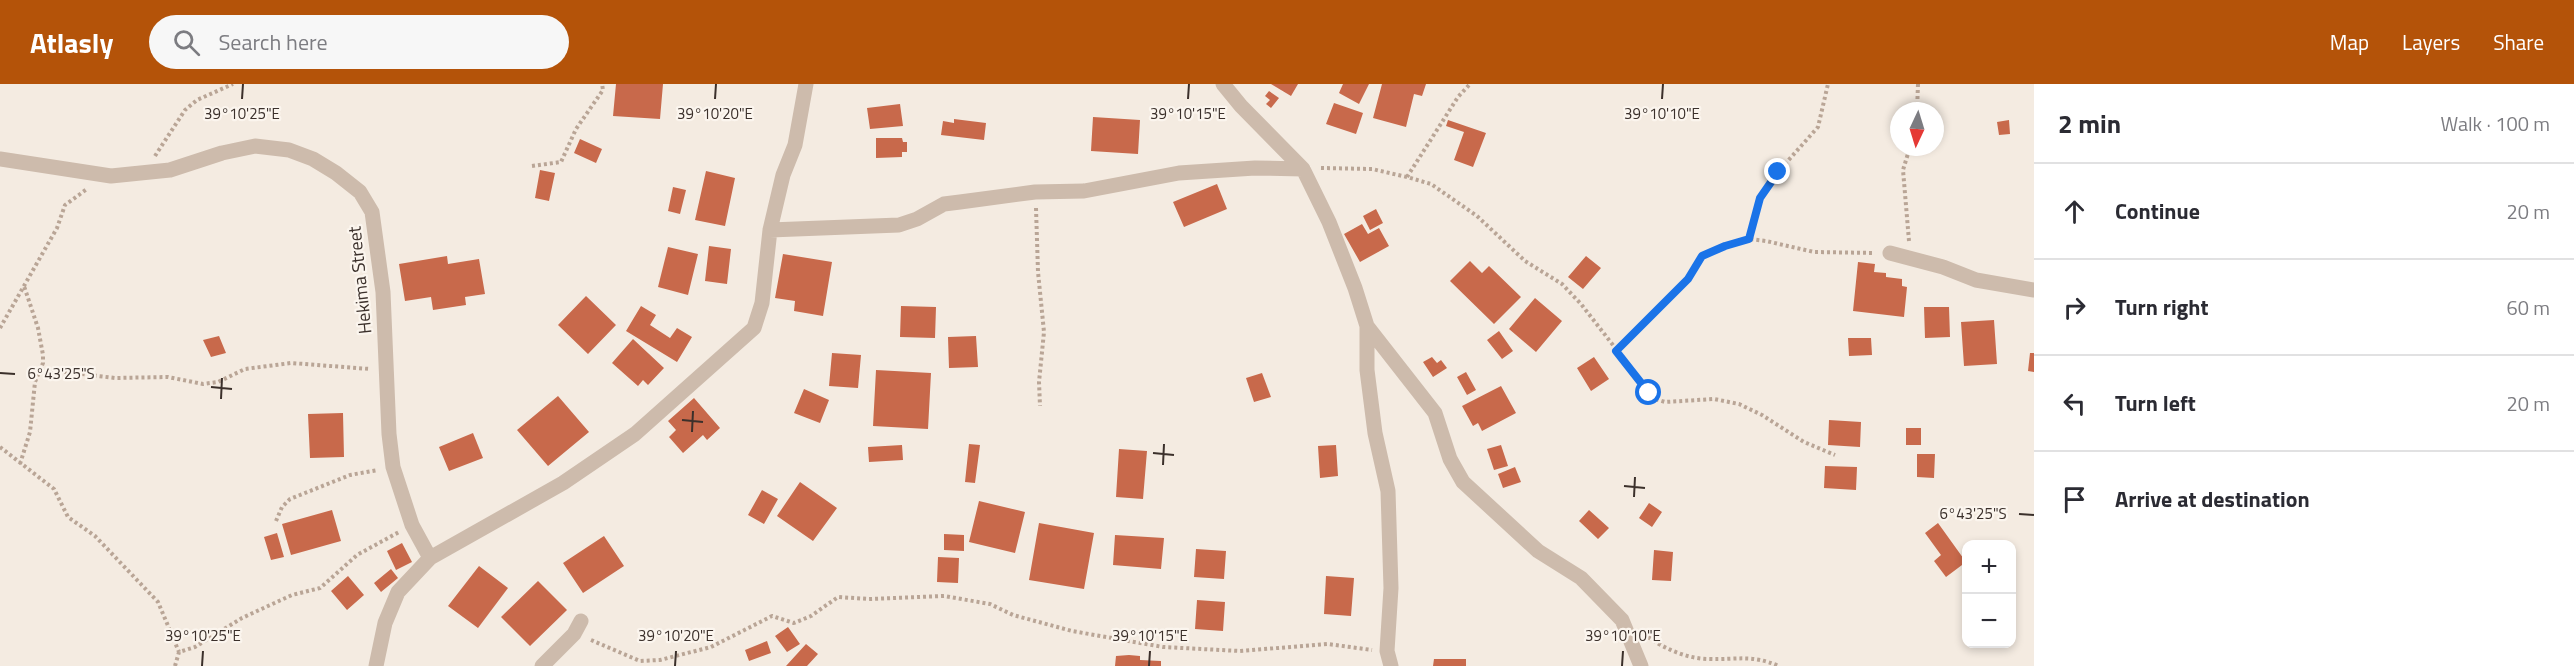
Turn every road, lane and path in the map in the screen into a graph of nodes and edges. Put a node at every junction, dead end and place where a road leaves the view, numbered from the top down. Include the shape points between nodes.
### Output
1 (233, 84) edge
2 (602, 84) edge
3 (806, 84) edge
4 (1223, 84) edge
5 (1470, 84) edge
6 (1828, 84) edge
7 (1918, 84) edge
8 (1917, 102) edge
9 (1907, 156) edge
10 (0, 159) edge
11 (532, 166) dead end
12 (1302, 169) junction
13 (145, 173) junction
14 (111, 176) junction
15 (1407, 177) junction
16 (1035, 192) junction
17 (770, 230) junction
18 (1749, 239) junction
19 (1890, 253) joint
20 (1910, 257) junction
21 (24, 285) junction
22 (2034, 290) edge
23 (1367, 326) junction
24 (0, 328) edge
25 (1616, 351) junction
26 (40, 369) junction
27 (387, 371) junction
28 (1040, 406) dead end
29 (0, 447) edge
30 (1835, 455) dead end
31 (20, 464) junction
32 (393, 467) junction
33 (276, 521) dead end
34 (412, 525) junction
35 (430, 558) junction
36 (1622, 620) junction
37 (577, 628) joint
38 (179, 652) junction
39 (1389, 659) edge
40 (175, 666) edge
41 (376, 666) edge
42 (542, 666) edge
43 (1641, 666) edge
44 (1779, 666) edge

1 - 13 path via 197,100 185,110
2 - 11 path via 603,90 576,129 561,162
3 - 17 street via 795,145 783,175
4 - 12 street
5 - 15 path
6 - 18 path via 1818,127 1760,198
7 - 8 path
9 - 20 path via 1903,170
10 - 14 street, Hekima Street
12 - 15 path via 1372,169
12 - 16 street via 1179,173 1083,191
12 - 23 street via 1329,222
13 - 14 street, Hekima Street
13 - 27 street, Hekima Street via 170,170 255,146 289,150 314,159 352,185 372,212 383,292
14 - 21 path via 65,205 57,228
15 - 25 path via 1431,184 1477,216 1525,261 1562,284
16 - 17 street via 944,204 900,225
16 - 28 path via 1044,332
17 - 35 street via 762,303 754,328 635,434 563,483
18 - 19 path via 1814,252
18 - 25 path via 1702,256 1688,279
19 - 20 street
20 - 22 street via 1976,280
21 - 24 path
21 - 26 path via 38,328 43,355
23 - 36 street via 1435,413 1450,459 1463,482 1538,550 1581,578
23 - 39 street via 1367,370 1375,433 1388,491
25 - 30 path via 1655,399 1714,399 1739,404 1804,442
26 - 27 path via 115,378 168,377 203,384 218,382 245,369 291,363
26 - 31 path via 30,432
27 - 32 street, Hekima Street
29 - 31 path
31 - 38 path via 54,489 68,517 95,536 158,602
32 - 33 path via 350,475 290,499
32 - 34 street, Hekima Street
34 - 35 street, Hekima Street
34 - 38 path via 357,555 320,588 292,595
35 - 41 street via 398,592 385,623
36 - 43 street
36 - 44 path via 1661,646 1686,655 1707,659 1752,658
37 - 39 path via 640,660 660,660 711,647 772,616 794,623 838,597 944,596 990,604 1013,615 1072,631 1163,647 1240,651 1328,644
37 - 42 street
38 - 40 path

